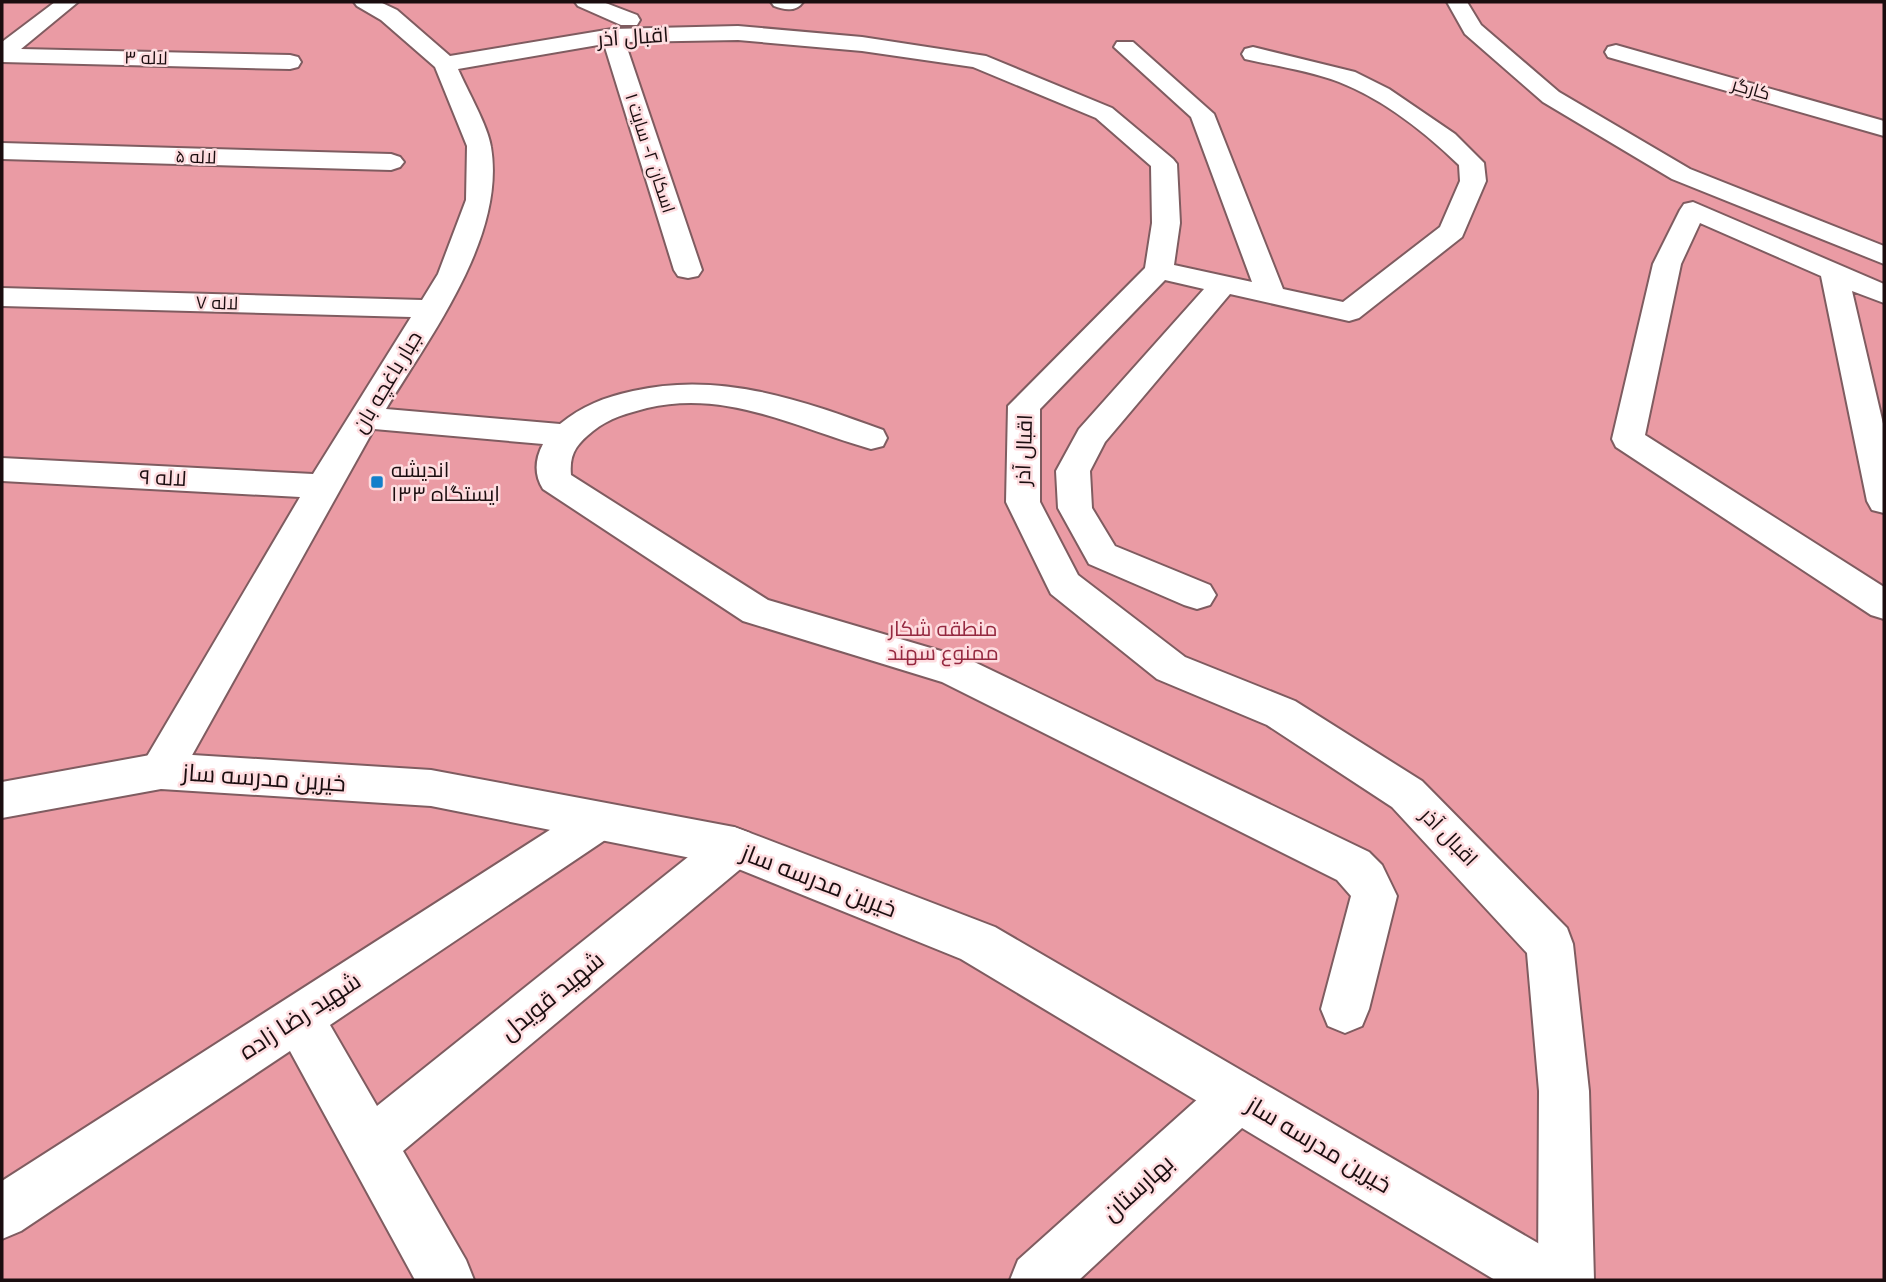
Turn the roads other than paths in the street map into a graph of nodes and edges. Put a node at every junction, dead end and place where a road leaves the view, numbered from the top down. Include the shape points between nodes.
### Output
1 (68, 2) edge
2 (364, 2) edge
3 (585, 2) edge
4 (1457, 2) edge
5 (621, 28) junction
6 (1125, 47) dead end
7 (1616, 52) dead end
8 (2, 54) edge
9 (1253, 54) dead end
10 (290, 62) dead end
11 (445, 64) junction
12 (1870, 100) dead end
13 (1815, 107) junction
14 (1884, 129) edge
15 (2, 151) edge
16 (391, 162) dead end
17 (1884, 256) edge
18 (688, 270) dead end
19 (1159, 270) junction
20 (1834, 273) junction
21 (1223, 285) junction
22 (1884, 294) edge
23 (1272, 295) junction
24 (2, 297) edge
25 (432, 309) junction
26 (365, 418) junction
27 (566, 435) junction
28 (871, 438) dead end
29 (2, 470) edge
30 (323, 486) junction
31 (1884, 500) edge
32 (1197, 595) dead end
33 (1884, 605) edge
34 (161, 771) junction
35 (2, 800) edge
36 (599, 821) junction
37 (734, 847) junction
38 (1345, 1009) dead end
39 (298, 1017) junction
40 (1238, 1097) junction
41 (370, 1145) junction
42 (2, 1212) edge
43 (446, 1280) edge
44 (1038, 1280) edge
45 (1547, 1280) edge
46 (1566, 1280) edge

1 - 8 street
2 - 11 street, جبار باغچه بان via 389,15
3 - 5 street
4 - 17 street via 1473,29 1551,97 1681,174
5 - 11 street, اقبال آذر
5 - 18 street, اسکان ۲- سایت ۱
5 - 19 street, اقبال آذر via 862,44 978,61 1104,113 1164,164 1166,223
6 - 23 street via 1202,114
7 - 13 street, کارگر
8 - 10 street, لاله ۳
9 - 23 street via 1347,77 1381,94 1446,139 1471,163 1473,181 1452,231 1349,312
11 - 25 street, جبار باغچه بان via 479,146 479,200 452,274
12 - 13 street
13 - 14 street, کارگر
15 - 16 street, لاله ۵
19 - 21 street
19 - 46 street, اقبال آذر via 1024,406 1023,502 1064,584 1171,668 1281,713 1407,794 1550,944 1564,1091
20 - 22 street
20 - 31 street
20 - 33 street via 1693,210 1667,264 1628,439
21 - 23 street
21 - 32 street via 1091,437 1073,471 1075,508 1102,555
24 - 25 street, لاله ۷
25 - 26 street, جبار باغچه بان
26 - 27 street
26 - 30 street, جبار باغچه بان
27 - 28 street via 594,413 649,395 723,392 794,409
27 - 38 street via 552,461 555,481 756,611 954,670 1353,866 1374,896
29 - 30 street, لاله ۹
30 - 34 street, جبار باغچه بان
34 - 35 street, خیرین مدرسه ساز
34 - 36 street, خیرین مدرسه ساز via 431,788
36 - 37 street, خیرین مدرسه ساز
36 - 39 street, شهید رضا زاده
37 - 40 street, خیرین مدرسه ساز via 978,943
37 - 41 street, شهید قویدل
39 - 41 street
39 - 42 street, شهید رضا زاده
40 - 44 street, بهارستان
40 - 45 street, خیرین مدرسه ساز
41 - 43 street

